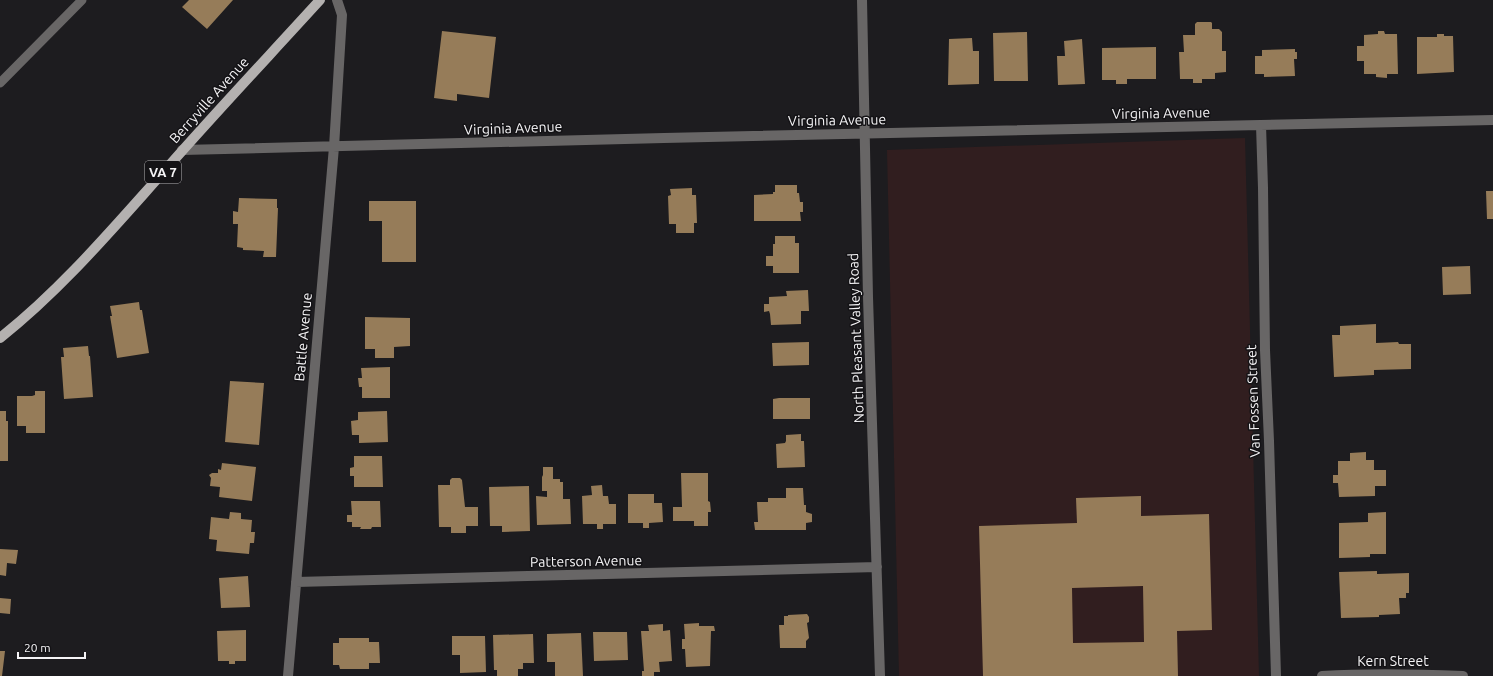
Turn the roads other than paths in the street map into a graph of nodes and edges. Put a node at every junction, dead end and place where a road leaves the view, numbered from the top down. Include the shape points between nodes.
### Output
1 (82, 0) edge
2 (320, 0) edge
3 (337, 0) edge
4 (862, 0) edge
5 (0, 83) edge
6 (1493, 120) edge
7 (1261, 125) junction
8 (866, 134) junction
9 (334, 147) junction
10 (182, 150) junction
11 (0, 338) edge
12 (877, 567) junction
13 (296, 582) junction
14 (288, 676) edge
15 (880, 676) edge
16 (1276, 676) edge
17 (1322, 676) edge
18 (1463, 676) edge

1 - 5 lane
2 - 10 main road, Berryville Avenue / VA 7
3 - 9 street, Battle Avenue via 342,15
4 - 8 street, North Pleasant Valley Road
6 - 7 street, Virginia Avenue
7 - 8 street, Virginia Avenue
7 - 16 street, Van Fossen Street via 1265,350
8 - 9 street, Virginia Avenue
8 - 12 street, North Pleasant Valley Road via 868,297
9 - 10 street, Virginia Avenue
9 - 13 street, Battle Avenue
10 - 11 main road, Berryville Avenue / VA 7 via 62,282
12 - 13 street, Patterson Avenue
12 - 15 street, North Pleasant Valley Road
13 - 14 street, Battle Avenue
17 - 18 street, Kern Street

